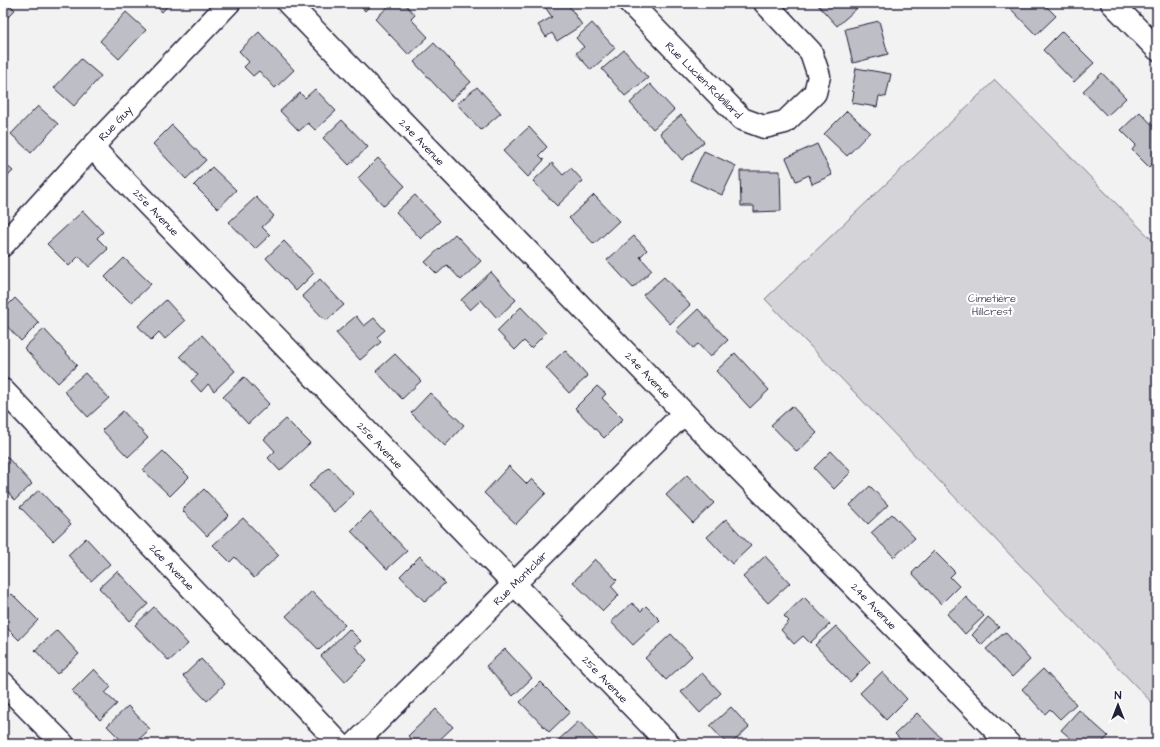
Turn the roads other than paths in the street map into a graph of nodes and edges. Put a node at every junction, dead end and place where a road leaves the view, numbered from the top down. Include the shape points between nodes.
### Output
1 (229, 3) edge
2 (288, 3) edge
3 (630, 3) edge
4 (765, 3) edge
5 (1121, 6) edge
6 (1157, 49) edge
7 (92, 147) junction
8 (3, 245) edge
9 (3, 390) edge
10 (684, 413) junction
11 (514, 584) junction
12 (3, 683) edge
13 (63, 744) edge
14 (340, 744) edge
15 (355, 744) edge
16 (669, 744) edge
17 (1010, 744) edge

1 - 7 street, Rue Guy
2 - 10 street, 24e Avenue
3 - 4 street, Rue Lucien-Robillard via 742,119 764,127 785,122 814,93 819,76 811,52
5 - 6 street
7 - 8 street, Rue Guy
7 - 11 street, 25e Avenue
9 - 14 street, 26e Avenue
10 - 11 street, Rue Montclair
10 - 17 street, 24e Avenue
11 - 15 street, Rue Montclair
11 - 16 street, 25e Avenue
12 - 13 street

